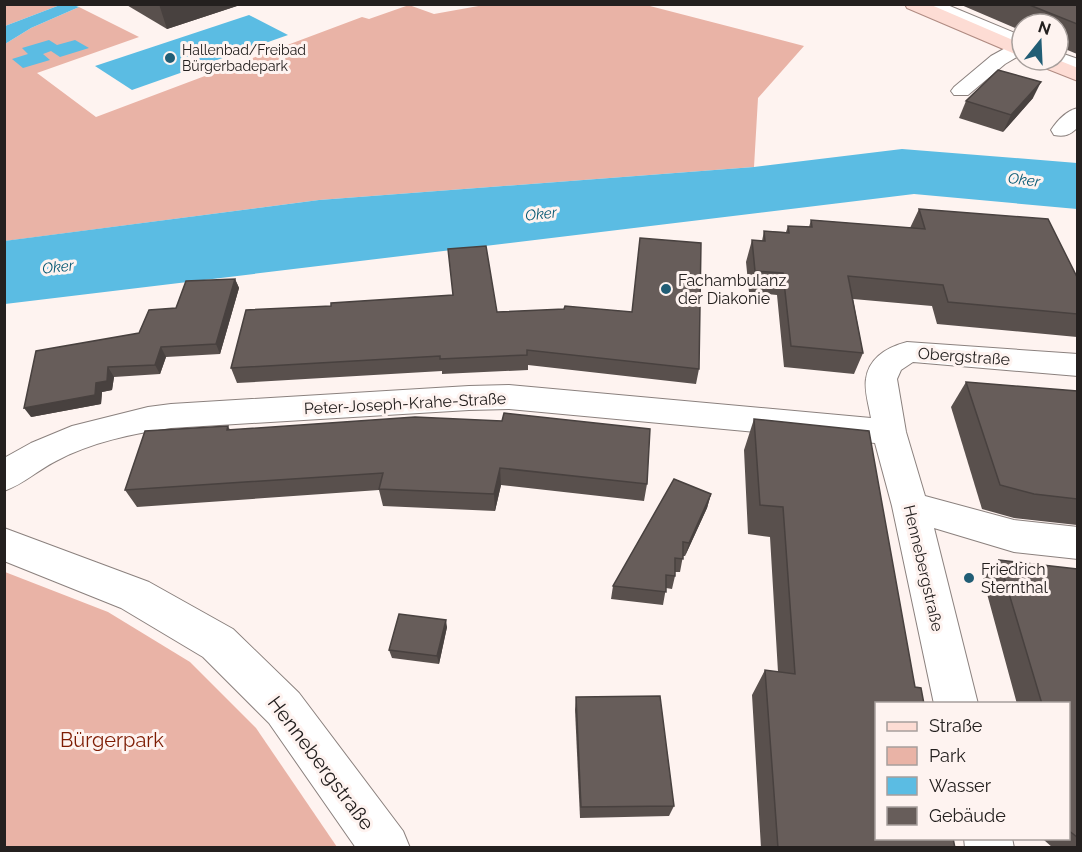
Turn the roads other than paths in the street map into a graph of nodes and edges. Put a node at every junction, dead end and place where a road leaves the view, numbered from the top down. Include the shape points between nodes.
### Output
1 (913, 4) edge
2 (929, 4) edge
3 (1010, 43) edge
4 (1010, 44) edge
5 (1010, 53) edge
6 (961, 91) dead end
7 (1077, 114) edge
8 (1062, 130) dead end
9 (1077, 365) edge
10 (889, 432) junction
11 (4, 477) edge
12 (910, 506) junction
13 (1077, 543) edge
14 (4, 544) edge
15 (956, 702) edge
16 (386, 848) edge

1 - 4 main road
2 - 3 street
5 - 6 street
7 - 8 street
9 - 10 street, Obergstraße via 907,352 888,363 881,380
10 - 11 street, Peter-Joseph-Krahe-Straße via 509,397 445,399 137,421 85,433 35,455
10 - 12 street, Hennebergstraße
12 - 13 street via 984,529
12 - 15 street, Hennebergstraße
14 - 16 street, Hennebergstraße via 135,595 218,643 284,708

